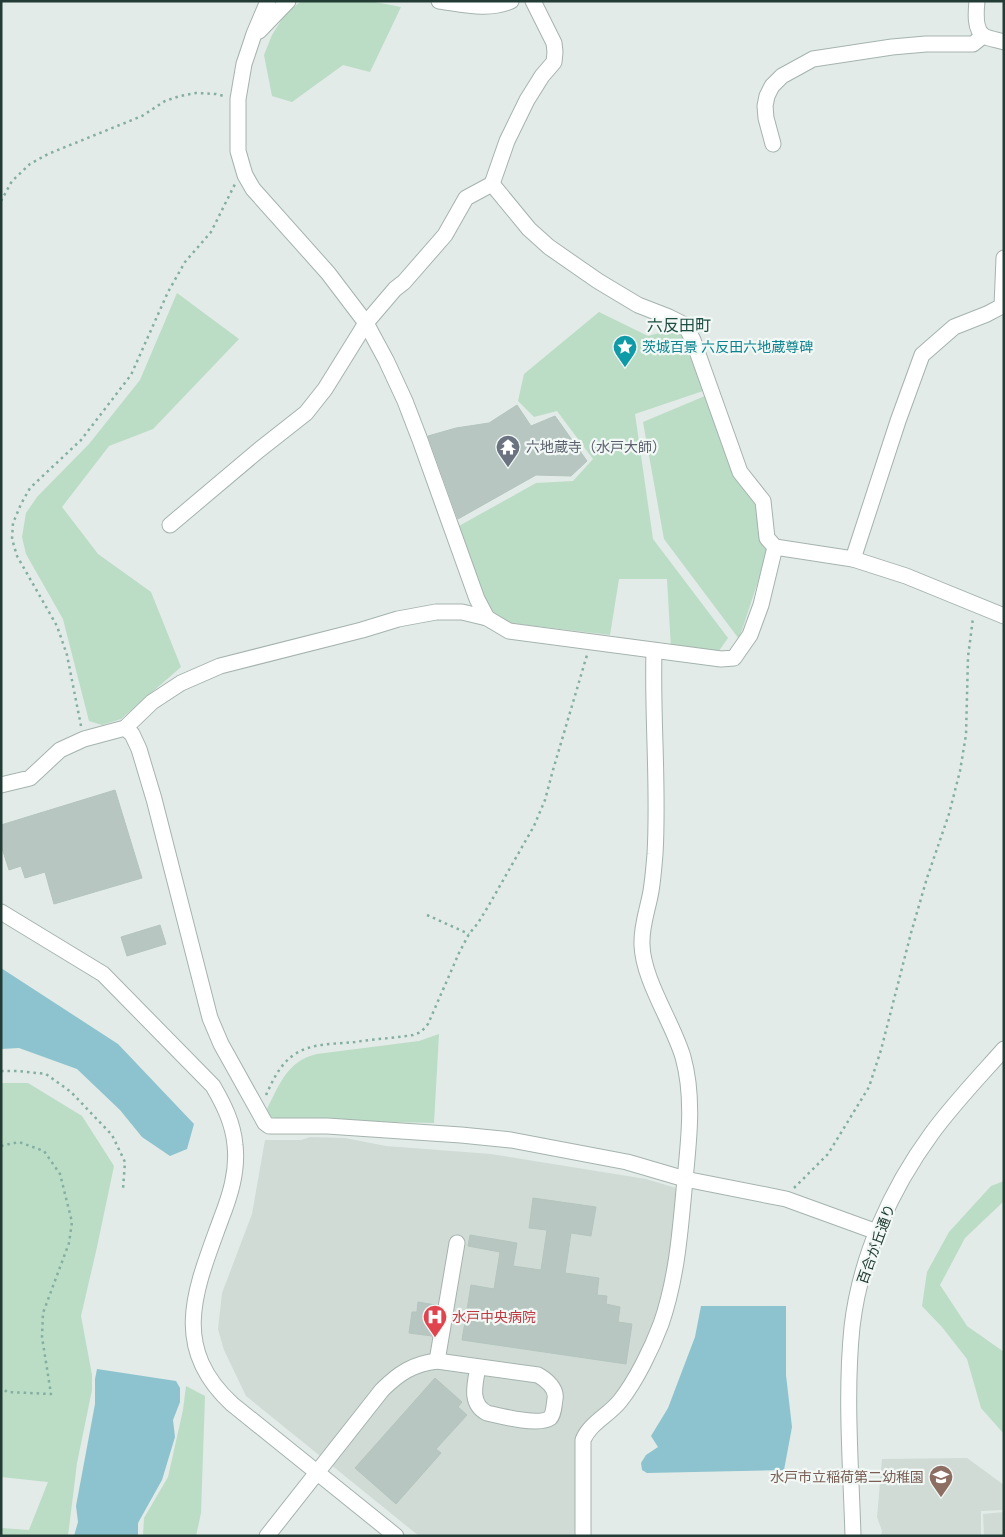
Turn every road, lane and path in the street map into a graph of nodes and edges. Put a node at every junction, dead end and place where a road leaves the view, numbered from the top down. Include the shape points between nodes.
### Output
1 (268, 1) edge
2 (288, 1) edge
3 (439, 1) edge
4 (511, 1) edge
5 (532, 1) edge
6 (977, 1) edge
7 (254, 34) junction
8 (983, 36) junction
9 (1004, 42) edge
10 (238, 99) junction
11 (773, 144) dead end
12 (245, 175) junction
13 (492, 184) junction
14 (1, 201) edge
15 (1004, 258) edge
16 (366, 324) junction
17 (170, 525) dead end
18 (775, 547) junction
19 (853, 559) junction
20 (975, 604) junction
21 (1004, 616) edge
22 (487, 618) junction
23 (591, 642) junction
24 (654, 651) junction
25 (124, 728) junction
26 (84, 739) junction
27 (1, 785) edge
28 (1, 912) edge
29 (427, 915) dead end
30 (469, 934) junction
31 (1004, 1049) edge
32 (1, 1071) edge
33 (258, 1110) junction
34 (1, 1146) edge
35 (685, 1179) junction
36 (123, 1189) dead end
37 (786, 1199) junction
38 (877, 1232) junction
39 (457, 1243) dead end
40 (437, 1361) junction
41 (478, 1367) junction
42 (1, 1387) edge
43 (317, 1473) junction
44 (268, 1536) edge
45 (396, 1536) edge
46 (583, 1536) edge
47 (853, 1536) edge

1 - 7 street
2 - 7 street
3 - 4 street via 492,6
5 - 13 street via 554,43 554,62 527,100 507,141
6 - 8 street via 978,28
7 - 10 street via 244,64
8 - 9 street
8 - 11 street via 973,44 892,47 813,59 782,76 767,96 766,118
10 - 12 street via 238,151
10 - 14 path via 196,93 165,101 142,116 30,164 12,181
12 - 16 street via 253,189 328,273
12 - 26 path via 237,181 211,232 185,262 131,375 80,440 30,488 13,523 12,539 17,556 57,626
13 - 16 street via 466,198 445,235
13 - 18 street via 529,229 571,264 638,305 685,325 740,472 762,501 767,538
15 - 19 street via 1002,306 954,327 922,355
16 - 17 street via 306,413
16 - 22 street via 405,401 477,599
18 - 19 street
18 - 24 street via 750,635 734,658
19 - 20 street
20 - 21 street
20 - 37 path via 968,657 966,735 960,771 911,933 881,1050 869,1087 828,1154
22 - 23 street via 509,631
22 - 25 street via 462,612 398,618 220,666 181,683 152,702
23 - 24 street
23 - 30 path via 545,800 494,897
24 - 35 street via 655,853 642,946 648,974 683,1057 686,1072 690,1111
25 - 26 street
25 - 33 street via 132,734 142,758 210,1018
26 - 27 street via 60,750 30,778
28 - 43 street via 104,974 213,1086 226,1107 236,1146 235,1168 230,1194 195,1299 192,1316 197,1350 220,1393
29 - 30 path
30 - 33 path via 432,1017 421,1032 317,1046 300,1052 276,1073
31 - 38 street, 百合が丘通り via 932,1133 912,1162
32 - 36 path via 46,1074 71,1092 112,1135 125,1162
33 - 35 street via 269,1126 327,1126 511,1140 627,1162
34 - 42 path via 19,1142 44,1151 60,1174 72,1222 69,1243 43,1313 42,1337 51,1394 8,1392
35 - 37 street
35 - 46 street via 678,1252 660,1326 642,1366 620,1402 590,1428 583,1440
37 - 38 street
38 - 47 street, 百合が丘通り via 858,1293 850,1351
39 - 40 street
40 - 41 street
40 - 43 street via 415,1366 391,1381
41 - 41 street via 544,1378 556,1395 551,1417 529,1421 482,1410 474,1392
43 - 44 street
43 - 45 street

